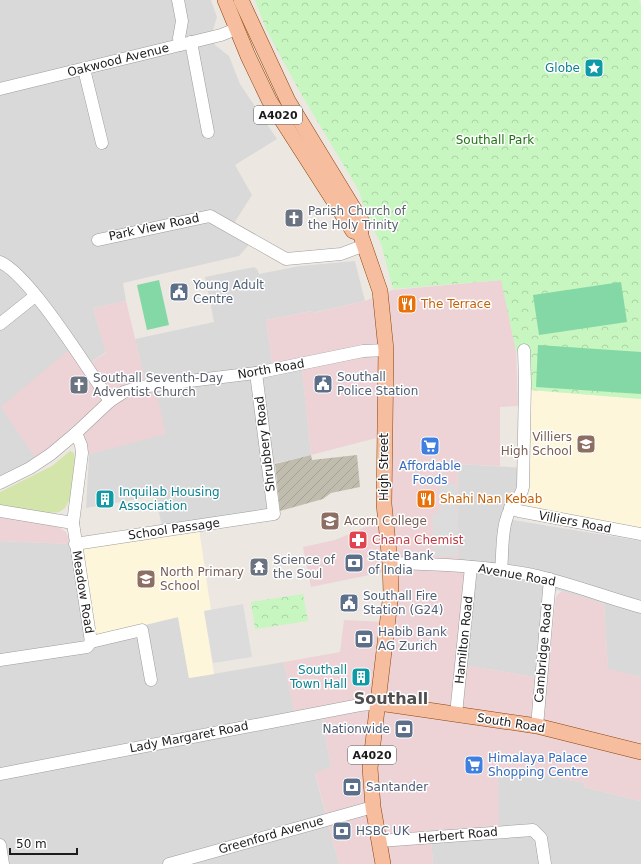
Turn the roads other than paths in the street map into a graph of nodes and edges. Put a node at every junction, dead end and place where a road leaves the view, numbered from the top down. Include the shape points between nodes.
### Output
1 (178, 0) edge
2 (226, 0) edge
3 (241, 0) edge
4 (236, 30) junction
5 (185, 44) junction
6 (84, 69) junction
7 (277, 79) junction
8 (262, 86) junction
9 (0, 89) edge
10 (208, 132) dead end
11 (102, 143) dead end
12 (363, 239) junction
13 (98, 240) dead end
14 (0, 262) edge
15 (35, 296) junction
16 (0, 324) edge
17 (386, 350) junction
18 (524, 350) dead end
19 (256, 373) junction
20 (110, 401) junction
21 (76, 434) junction
22 (0, 483) edge
23 (510, 508) junction
24 (0, 511) edge
25 (274, 514) joint
26 (73, 523) junction
27 (641, 534) edge
28 (75, 544) junction
29 (390, 563) junction
30 (471, 567) junction
31 (501, 570) junction
32 (550, 579) junction
33 (641, 607) edge
34 (91, 642) junction
35 (0, 660) edge
36 (151, 680) dead end
37 (379, 703) junction
38 (456, 714) junction
39 (537, 726) junction
40 (641, 752) edge
41 (0, 774) edge
42 (367, 809) junction
43 (379, 841) junction
44 (0, 845) edge
45 (2, 864) edge
46 (169, 864) edge
47 (383, 864) edge
48 (545, 864) edge

1 - 5 street via 182,21 179,38
2 - 4 main road, A4020
3 - 7 main road, A4020
4 - 5 street, Oakwood Avenue
4 - 8 main road, A4020
5 - 6 street, Oakwood Avenue
5 - 10 street
6 - 9 street, Oakwood Avenue
6 - 11 street
7 - 8 main road
7 - 12 main road, A4020 via 303,128 363,224
8 - 12 main road, A4020 via 277,114 353,231
12 - 13 street, Park View Road via 341,254 286,259 210,216
12 - 17 main road, High Street / A4020 via 380,291
14 - 15 street via 8,266
15 - 16 street
15 - 20 street
17 - 19 street, North Road via 363,351
17 - 29 main road, High Street / A4020 via 384,504
18 - 23 street via 523,487 519,498
19 - 20 street, North Road via 140,387 124,392
19 - 25 street, Shrubbery Road
20 - 21 street, North Road
21 - 22 street, North Road via 40,462
21 - 26 street via 82,453
23 - 27 street, Villiers Road
23 - 31 street via 505,522
24 - 26 street
25 - 28 street, School Passage
26 - 28 street
28 - 34 street, Meadow Road
29 - 30 street, Avenue Road
29 - 37 main road, High Street / A4020 via 390,607
30 - 31 street, Avenue Road
30 - 38 street, Hamilton Road
31 - 32 street, Avenue Road
32 - 33 street, Avenue Road
32 - 39 street, Cambridge Road
34 - 35 street, Meadow Road via 87,647
34 - 36 street via 142,630
37 - 38 main road, South Road
37 - 41 street, Lady Margaret Road
37 - 42 main road, A4020
38 - 39 main road, South Road
39 - 40 main road, South Road
42 - 43 main road, A4020
42 - 46 street, Greenford Avenue
43 - 47 main road, A4020
43 - 48 street, Herbert Road via 526,830 538,833 543,845
44 - 45 street

